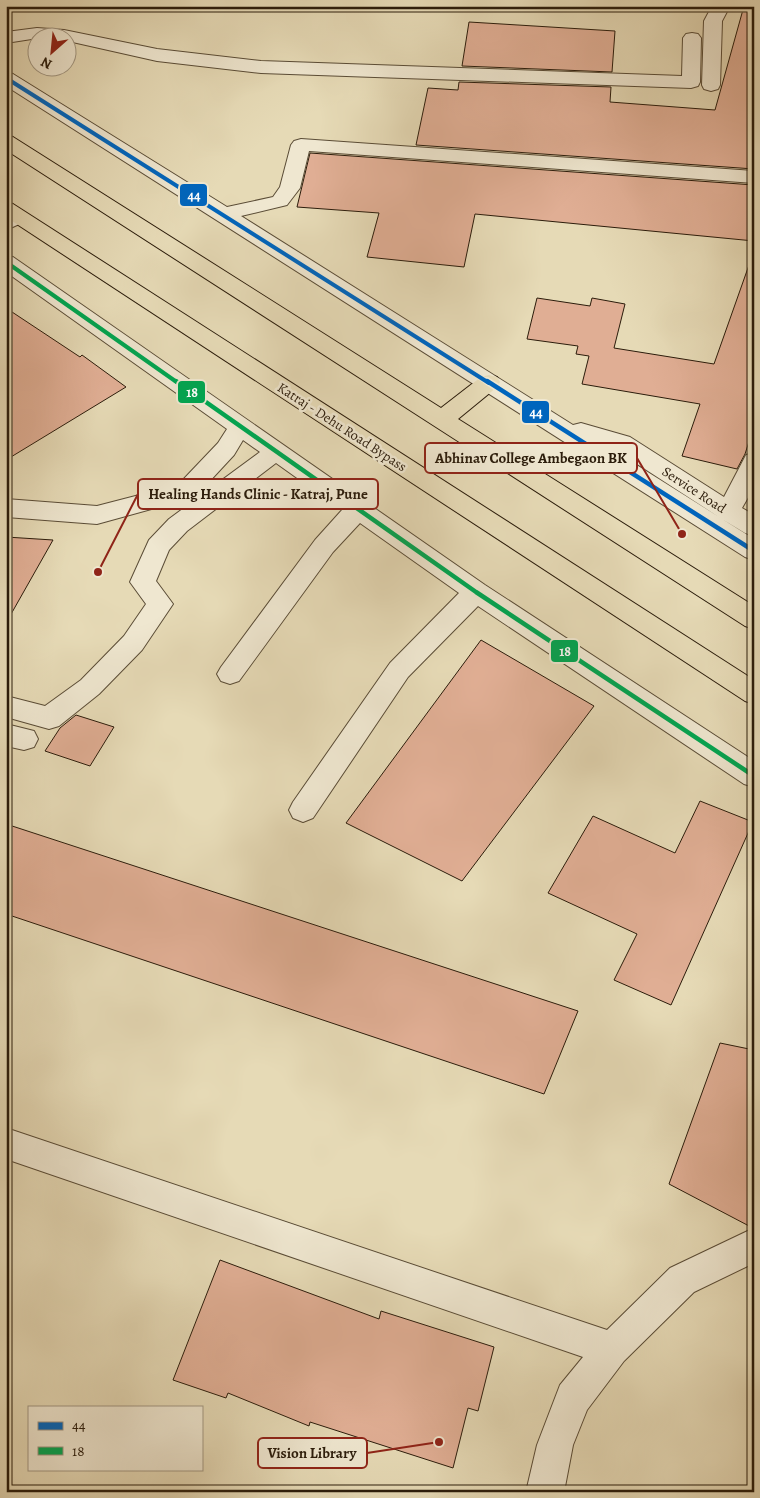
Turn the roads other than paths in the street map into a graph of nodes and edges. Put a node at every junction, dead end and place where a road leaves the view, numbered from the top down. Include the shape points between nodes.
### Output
1 (721, 6) edge
2 (6, 38) edge
3 (692, 38) dead end
4 (6, 78) edge
5 (711, 85) dead end
6 (6, 141) edge
7 (754, 177) edge
8 (224, 214) junction
9 (10, 216) edge
10 (12, 273) edge
11 (489, 382) junction
12 (442, 419) junction
13 (550, 422) junction
14 (240, 427) junction
15 (274, 452) junction
16 (754, 461) edge
17 (6, 508) edge
18 (357, 510) junction
19 (728, 512) junction
20 (754, 527) edge
21 (754, 551) edge
22 (476, 592) junction
23 (754, 619) edge
24 (230, 674) dead end
25 (754, 694) edge
26 (6, 706) edge
27 (754, 776) edge
28 (303, 810) dead end
29 (6, 1143) edge
30 (754, 1246) edge
31 (612, 1348) junction
32 (545, 1492) edge

1 - 5 street via 714,21
2 - 3 street via 37,33 64,35 157,55 261,67 691,82
4 - 8 street
6 - 12 highway
7 - 8 street via 301,145 290,188 280,201
8 - 11 street
9 - 25 highway, Katraj - Dehu Road Bypass
10 - 14 street
11 - 12 highway
11 - 13 street
12 - 23 highway
13 - 19 street, Service Road via 622,443
13 - 21 street
14 - 15 street
14 - 17 street via 226,449 186,491 97,514
15 - 18 street
15 - 26 street via 178,525 158,546 143,582 160,604 133,643 90,687 49,718
16 - 19 street
18 - 22 street
18 - 24 street via 324,546
19 - 20 street, Service Road
22 - 27 street
22 - 28 street via 399,670
29 - 31 street
30 - 31 street via 682,1280
31 - 32 street via 573,1398 555,1445

